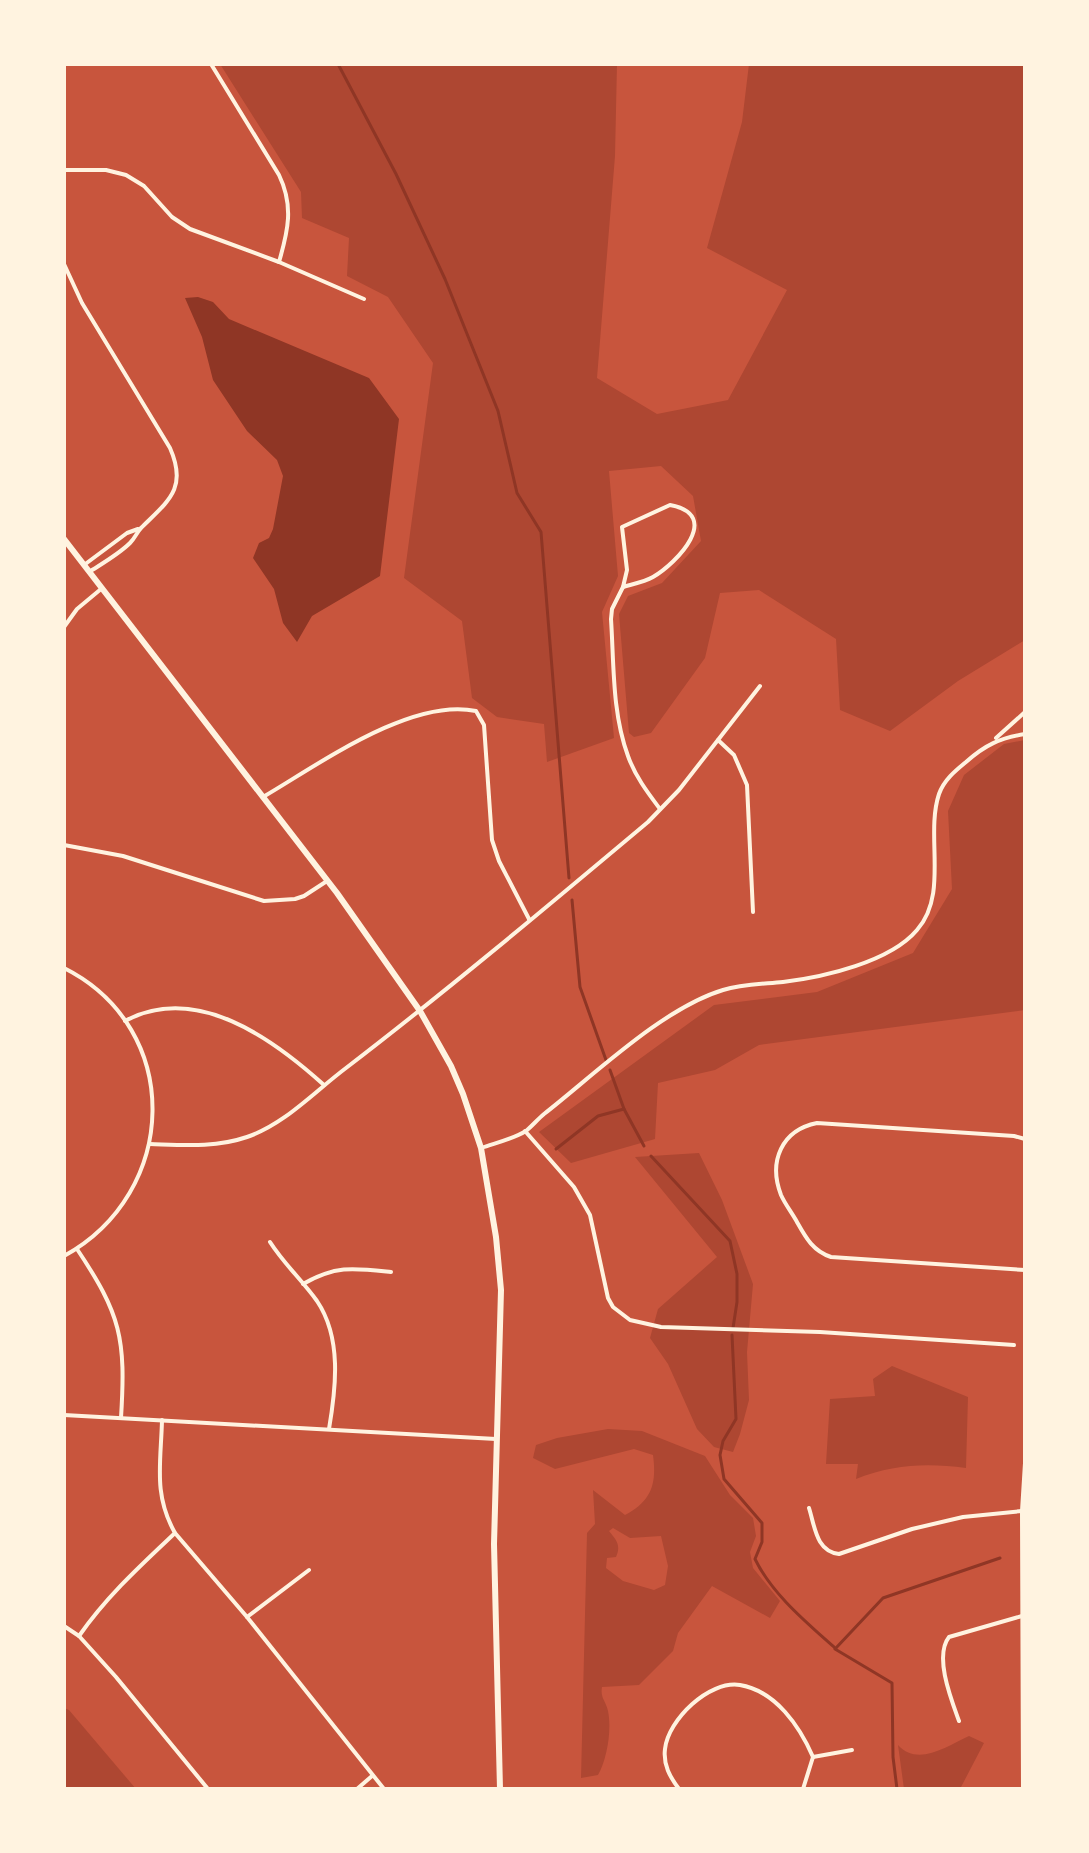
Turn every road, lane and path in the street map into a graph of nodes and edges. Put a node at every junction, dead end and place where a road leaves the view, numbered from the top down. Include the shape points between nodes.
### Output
1 (211, 64) edge
2 (64, 170) edge
3 (279, 262) junction
4 (64, 264) edge
5 (364, 299) dead end
6 (140, 529) junction
7 (64, 539) edge
8 (84, 565) junction
9 (89, 572) junction
10 (623, 587) junction
11 (101, 589) junction
12 (64, 627) edge
13 (760, 686) dead end
14 (1025, 712) edge
15 (1025, 734) edge
16 (718, 740) junction
17 (991, 743) junction
18 (263, 797) junction
19 (660, 809) junction
20 (64, 845) edge
21 (327, 881) junction
22 (753, 912) dead end
23 (530, 919) junction
24 (64, 968) edge
25 (420, 1011) junction
26 (125, 1021) junction
27 (324, 1085) junction
28 (525, 1131) junction
29 (1025, 1139) edge
30 (150, 1144) junction
31 (481, 1148) junction
32 (270, 1242) dead end
33 (77, 1249) junction
34 (64, 1256) edge
35 (1025, 1270) edge
36 (391, 1272) dead end
37 (303, 1284) junction
38 (1014, 1345) dead end
39 (64, 1415) edge
40 (121, 1418) junction
41 (162, 1420) junction
42 (329, 1429) junction
43 (496, 1439) junction
44 (1025, 1463) edge
45 (809, 1508) dead end
46 (1022, 1511) junction
47 (175, 1533) junction
48 (309, 1570) dead end
49 (1022, 1616) junction
50 (247, 1617) junction
51 (64, 1626) edge
52 (79, 1636) junction
53 (959, 1721) dead end
54 (852, 1750) dead end
55 (813, 1757) junction
56 (372, 1776) junction
57 (208, 1789) edge
58 (357, 1789) edge
59 (384, 1789) edge
60 (500, 1789) edge
61 (679, 1789) edge
62 (803, 1789) edge
63 (1023, 1789) edge

1 - 3 street via 283,185 290,216
2 - 3 street via 126,175 190,229
3 - 5 street
4 - 6 street via 174,458 177,479 171,498
6 - 8 street
6 - 9 street via 131,542
7 - 8 main road
8 - 9 main road
9 - 11 main road
10 - 10 street via 651,578 684,551 694,533 689,513 670,505 622,527 627,570
10 - 19 street via 611,619 620,726 641,783
11 - 12 street
11 - 18 main road
13 - 16 street
14 - 17 street
15 - 17 street
16 - 19 street
16 - 22 street via 734,755 747,785
17 - 28 street via 950,776 939,794 933,889 925,919 912,935 848,968 723,990 694,1002 591,1075
18 - 21 main road
18 - 23 street via 380,729 451,708 476,711 484,725 492,840
19 - 23 street
20 - 21 street via 123,856 264,901 295,899
21 - 25 main road
23 - 25 street
24 - 26 street via 100,992
25 - 27 street
25 - 31 main road via 451,1066
26 - 27 street via 142,1012 195,1008 272,1043
26 - 30 street via 143,1056 152,1093
27 - 30 street via 283,1118 245,1138 204,1145
28 - 31 street
28 - 38 street via 580,1196 590,1215 608,1298 630,1320 661,1327
29 - 35 street via 817,1123 802,1126 783,1142 778,1167 782,1197 820,1253
30 - 33 street via 124,1204
31 - 43 main road via 501,1290
32 - 37 street
33 - 34 street
33 - 40 street via 102,1287 118,1326
36 - 37 street via 343,1268
37 - 42 street via 323,1311 333,1341
39 - 40 street
40 - 41 street
41 - 42 street
41 - 47 street via 159,1492
42 - 43 street
43 - 60 main road
44 - 46 street
45 - 46 street via 821,1546 839,1554 963,1517
46 - 49 street
47 - 50 street
47 - 52 street via 124,1580
48 - 50 street
49 - 53 street via 949,1637 942,1645
49 - 63 street
50 - 56 street
51 - 52 street
52 - 57 street
54 - 55 street
55 - 61 street via 785,1711 750,1688 729,1685 693,1705 667,1738 664,1759
55 - 62 street
56 - 58 street
56 - 59 street

